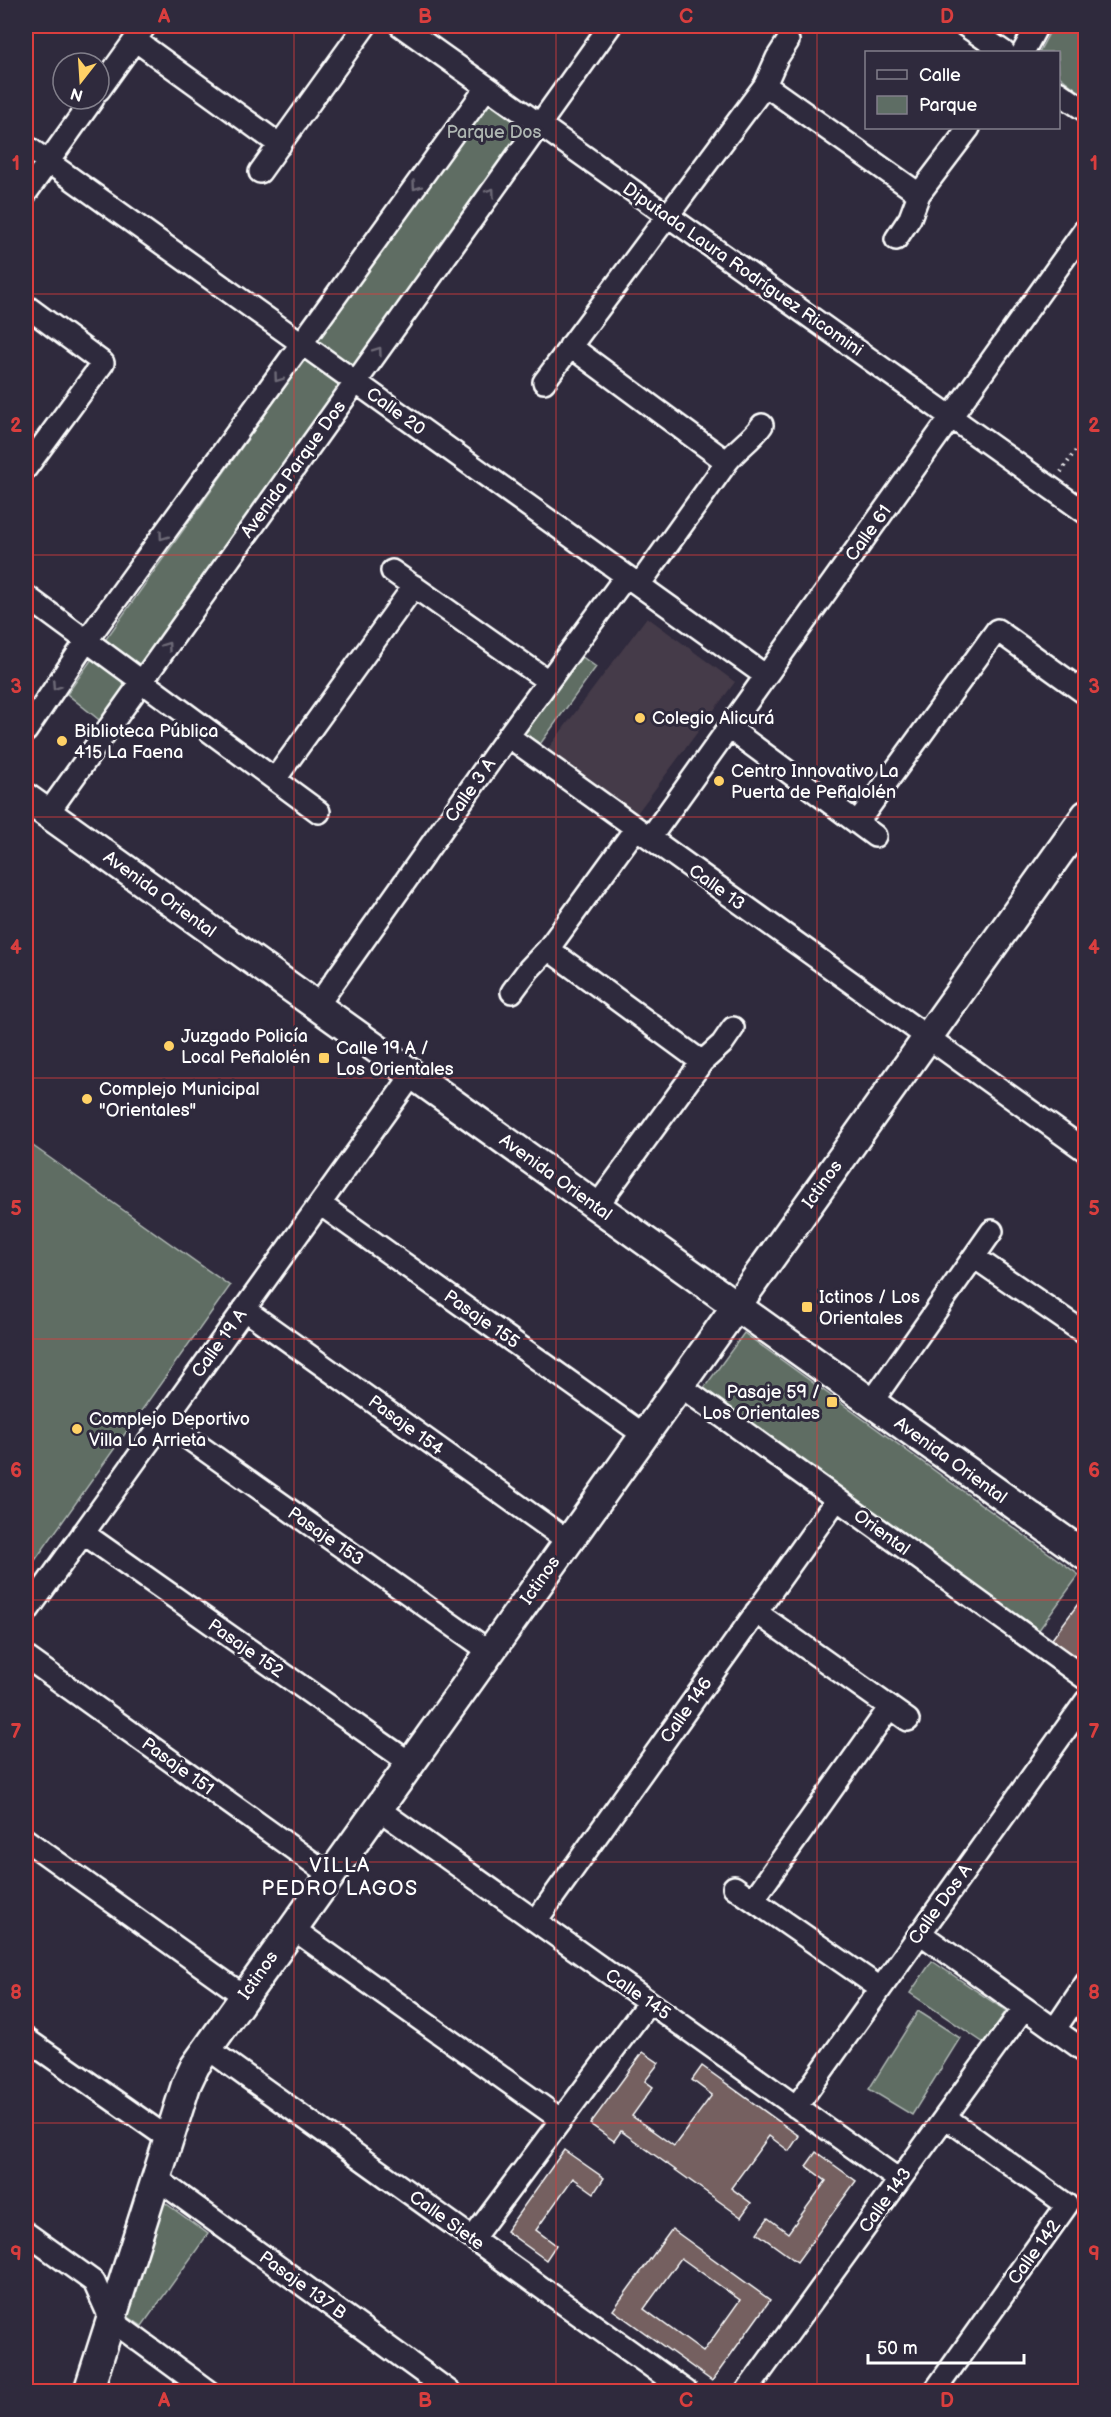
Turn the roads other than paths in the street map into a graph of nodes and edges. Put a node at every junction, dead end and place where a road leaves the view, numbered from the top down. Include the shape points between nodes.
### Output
1 (365, 26) edge
2 (401, 26) edge
3 (610, 26) edge
4 (966, 26) edge
5 (1037, 26) edge
6 (140, 33) edge
7 (426, 33) edge
8 (788, 41) dead end
9 (1003, 51) edge
10 (1024, 51) edge
11 (111, 73) edge
12 (765, 85) junction
13 (487, 87) junction
14 (1060, 93) edge
15 (84, 111) edge
16 (1086, 111) edge
17 (539, 124) junction
18 (968, 129) edge
19 (280, 144) junction
20 (26, 146) edge
21 (48, 162) junction
22 (260, 172) dead end
23 (26, 193) edge
24 (919, 194) junction
25 (667, 215) junction
26 (1086, 228) edge
27 (896, 239) dead end
28 (26, 306) edge
29 (302, 344) junction
30 (570, 346) junction
31 (355, 382) junction
32 (544, 382) dead end
33 (952, 417) junction
34 (762, 425) dead end
35 (727, 462) junction
36 (26, 468) edge
37 (1086, 513) edge
38 (392, 571) dead end
39 (632, 581) junction
40 (414, 586) junction
41 (26, 596) edge
42 (87, 640) junction
43 (766, 676) junction
44 (548, 681) junction
45 (142, 682) junction
46 (1086, 694) edge
47 (729, 728) junction
48 (26, 731) edge
49 (508, 736) junction
50 (275, 779) junction
51 (37, 806) edge
52 (319, 812) dead end
53 (1086, 815) edge
54 (857, 823) junction
55 (643, 833) junction
56 (875, 836) dead end
57 (549, 949) junction
58 (512, 992) dead end
59 (317, 1006) junction
60 (733, 1029) dead end
61 (927, 1037) junction
62 (702, 1062) junction
63 (413, 1074) junction
64 (1086, 1151) edge
65 (320, 1204) junction
66 (597, 1206) junction
67 (992, 1231) dead end
68 (974, 1257) junction
69 (736, 1305) junction
70 (244, 1309) junction
71 (1086, 1334) edge
72 (679, 1385) junction
73 (871, 1402) junction
74 (164, 1421) junction
75 (644, 1435) junction
76 (837, 1499) junction
77 (82, 1533) junction
78 (568, 1541) junction
79 (1086, 1556) edge
80 (26, 1612) edge
81 (756, 1612) junction
82 (489, 1652) junction
83 (26, 1657) edge
84 (1086, 1678) edge
85 (1086, 1701) edge
86 (890, 1707) junction
87 (908, 1720) dead end
88 (410, 1763) junction
89 (377, 1808) junction
90 (26, 1840) edge
91 (330, 1875) junction
92 (734, 1887) dead end
93 (753, 1900) junction
94 (536, 1921) junction
95 (292, 1928) junction
96 (920, 1933) junction
97 (1086, 1983) edge
98 (880, 1988) junction
99 (244, 1996) junction
100 (649, 2002) junction
101 (1024, 2008) junction
102 (1054, 2029) junction
103 (26, 2039) edge
104 (207, 2048) junction
105 (1086, 2052) edge
106 (796, 2107) junction
107 (945, 2117) junction
108 (560, 2119) junction
109 (169, 2139) junction
110 (156, 2178) junction
111 (899, 2180) junction
112 (26, 2233) edge
113 (473, 2238) junction
114 (111, 2320) junction
115 (88, 2391) edge
116 (209, 2391) edge
117 (450, 2391) edge
118 (687, 2391) edge
119 (746, 2391) edge
120 (934, 2391) edge

1 - 19 street
2 - 7 street, Diputada Laura Rodríguez Ricomini
3 - 17 street, Avenida Parque Dos
4 - 9 street
5 - 10 street
6 - 11 street
6 - 19 street
7 - 13 street, Diputada Laura Rodríguez Ricomini
8 - 12 street
12 - 24 street
12 - 25 street
13 - 17 street, Diputada Laura Rodríguez Ricomini
13 -> 29 street
14 - 16 street
15 - 21 street
17 - 25 street, Diputada Laura Rodríguez Ricomini
31 -> 17 street, Avenida Parque Dos
18 - 24 street
19 - 22 street
20 - 21 street, Calle 20
21 - 23 street
21 - 29 street, Calle 20
24 - 27 street
25 - 30 street
25 - 33 street, Diputada Laura Rodríguez Ricomini
26 - 33 street, Calle 61
28 - 36 street via 103,363
29 - 31 street, Calle 20
29 -> 42 street
30 - 32 street
30 - 35 street
31 - 39 street, Calle 20
45 -> 31 street, Avenida Parque Dos
33 - 37 street, Diputada Laura Rodríguez Ricomini
33 - 43 street, Calle 61
34 - 35 street, Calle 3 A via 753,439
35 - 39 street, Calle 3 A
38 - 40 street
39 - 43 street, Calle 20
39 - 44 street, Calle 3 A
40 - 44 street
40 - 50 street
41 - 42 street
42 - 45 street
42 -> 48 street
43 - 47 street, Calle 61
44 - 49 street, Calle 3 A
45 - 50 street
45 - 51 street, Avenida Parque Dos
46 - 54 street via 997,630
47 - 54 street
47 - 55 street, Calle 61
49 - 55 street, Calle 13
49 - 59 street, Calle 3 A
50 - 52 street
51 - 59 street, Avenida Oriental
53 - 61 street, Ictinos
54 - 56 street
55 - 57 street, Calle 61
55 - 61 street, Calle 13
57 - 58 street, Calle 61
57 - 62 street
59 - 63 street, Avenida Oriental
60 - 62 street
61 - 64 street, Calle 13
61 - 69 street, Ictinos
62 - 66 street
63 - 65 street, Calle 19 A
63 - 66 street, Avenida Oriental
65 - 70 street, Calle 19 A
65 - 75 street, Pasaje 155
66 - 69 street, Avenida Oriental
67 - 68 street
68 - 71 street
68 - 73 street
69 - 72 street, Ictinos
69 - 73 street, Avenida Oriental
70 - 74 street, Calle 19 A
70 - 78 street, Pasaje 154
72 - 75 street, Ictinos
72 - 76 street, Oriental
73 - 79 street, Avenida Oriental
74 - 77 street, Calle 19 A
74 - 82 street, Pasaje 153
75 - 78 street, Ictinos
76 - 81 street, Calle 146
76 - 84 street, Oriental
77 - 80 street, Calle 19 A
77 - 88 street, Pasaje 152
78 - 82 street, Ictinos
81 - 86 street
81 - 94 street, Calle 146
82 - 88 street, Ictinos
83 - 91 street, Pasaje 151
85 - 96 street, Calle Dos A
86 - 87 street
86 - 93 street
88 - 89 street, Ictinos
89 - 91 street, Ictinos
89 - 94 street, Calle 145
90 - 99 street
91 - 95 street, Ictinos
92 - 93 street
93 - 98 street
94 - 100 street, Calle 145
95 - 99 street, Ictinos
95 - 108 street
96 - 98 street, Calle Dos A
96 - 101 street
97 - 102 street
98 - 106 street, Calle Dos A
99 - 104 street, Ictinos
100 - 106 street, Calle 145
100 - 108 street
101 - 102 street
101 - 107 street, Calle 143
102 - 105 street
103 - 109 street
104 - 109 street, Ictinos via 186,2085
104 - 113 street, Calle Siete
106 - 111 street, Calle 145
107 - 111 street, Calle 143
107 - 120 street, Calle 142 via 1067,2205
108 - 113 street
109 - 110 street, Ictinos
110 - 114 street, Ictinos
110 - 117 street, Pasaje 137 B
111 - 119 street, Calle 143
112 - 114 street via 94,2282
113 - 118 street, Calle Siete
114 - 115 street, Ictinos
114 - 116 street

